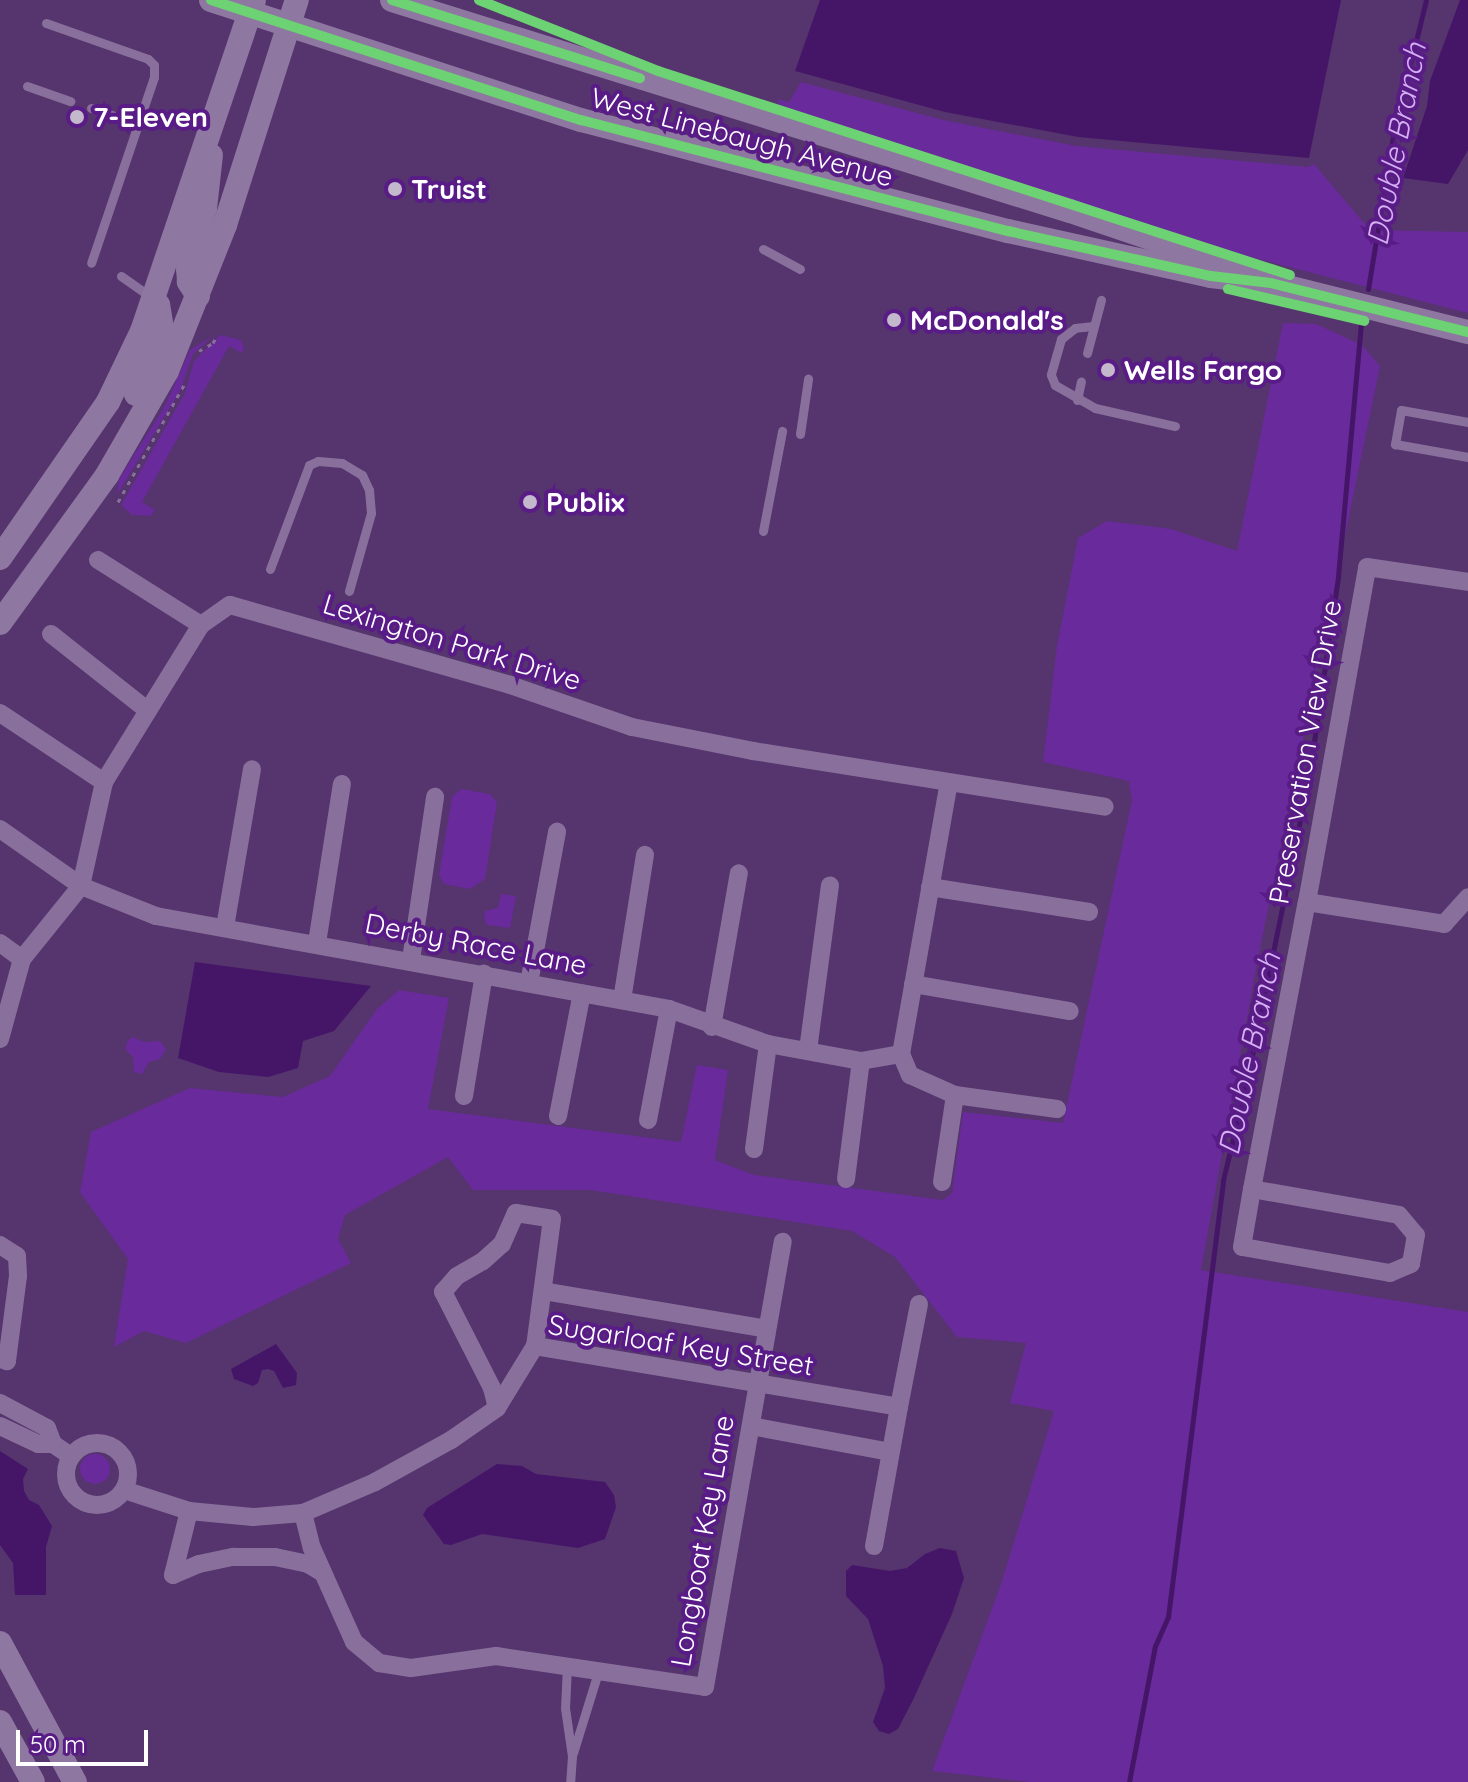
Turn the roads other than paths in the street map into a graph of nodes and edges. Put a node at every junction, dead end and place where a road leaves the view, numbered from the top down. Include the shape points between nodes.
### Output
1 (211, 0) edge
2 (297, 0) edge
3 (392, 0) edge
4 (252, 6) edge
5 (46, 23) dead end
6 (291, 25) junction
7 (27, 86) dead end
8 (70, 101) dead end
9 (91, 108) dead end
10 (138, 124) junction
11 (211, 129) junction
12 (833, 140) junction
13 (822, 181) junction
14 (763, 249) dead end
15 (91, 263) dead end
16 (800, 269) dead end
17 (121, 276) dead end
18 (1271, 283) junction
19 (198, 296) junction
20 (153, 299) junction
21 (1101, 300) dead end
22 (1093, 326) junction
23 (1468, 332) edge
24 (1087, 353) dead end
25 (808, 379) dead end
26 (1081, 381) dead end
27 (1077, 400) junction
28 (1468, 422) edge
29 (1175, 426) dead end
30 (782, 431) dead end
31 (800, 434) dead end
32 (1468, 457) edge
33 (67, 463) junction
34 (90, 500) junction
35 (763, 531) dead end
36 (0, 558) edge
37 (98, 560) dead end
38 (270, 569) dead end
39 (1468, 582) edge
40 (349, 591) dead end
41 (0, 623) edge
42 (201, 625) junction
43 (51, 634) dead end
44 (147, 710) junction
45 (0, 713) edge
46 (252, 769) dead end
47 (104, 782) junction
48 (949, 783) junction
49 (342, 784) dead end
50 (435, 797) dead end
51 (1105, 807) dead end
52 (0, 829) edge
53 (557, 832) dead end
54 (645, 855) dead end
55 (739, 873) dead end
56 (830, 885) dead end
57 (81, 886) junction
58 (930, 887) junction
59 (1468, 897) edge
60 (1307, 902) junction
61 (1089, 912) dead end
62 (225, 927) junction
63 (0, 943) edge
64 (317, 943) junction
65 (22, 959) junction
66 (411, 960) junction
67 (484, 974) junction
68 (529, 983) junction
69 (913, 984) junction
70 (7, 989) edge
71 (582, 993) junction
72 (622, 1000) junction
73 (669, 1009) junction
74 (1070, 1011) dead end
75 (712, 1027) junction
76 (1, 1032) edge
77 (768, 1044) junction
78 (808, 1050) junction
79 (901, 1054) junction
80 (861, 1061) junction
81 (955, 1095) junction
82 (464, 1096) dead end
83 (1057, 1109) dead end
84 (558, 1116) dead end
85 (648, 1120) dead end
86 (754, 1149) dead end
87 (846, 1179) dead end
88 (942, 1182) dead end
89 (1252, 1189) junction
90 (783, 1242) dead end
91 (0, 1245) edge
92 (543, 1291) junction
93 (919, 1304) dead end
94 (767, 1329) junction
95 (535, 1346) junction
96 (3, 1360) edge
97 (758, 1383) junction
98 (0, 1403) edge
99 (899, 1407) junction
100 (497, 1408) junction
101 (0, 1426) edge
102 (751, 1426) junction
103 (53, 1444) junction
104 (890, 1452) junction
105 (71, 1456) junction
106 (124, 1490) junction
107 (189, 1511) junction
108 (303, 1513) junction
109 (874, 1546) dead end
110 (323, 1573) junction
111 (0, 1643) edge
112 (567, 1666) junction
113 (598, 1671) junction
114 (42, 1719) junction
115 (3, 1734) edge
116 (572, 1756) junction
117 (33, 1782) edge
118 (75, 1782) edge
119 (570, 1782) edge

1 - 4 main road, West Linebaugh Avenue
2 - 6 main road
3 - 12 main road, West Linebaugh Avenue
4 - 6 main road, West Linebaugh Avenue
4 - 11 main road
5 - 10 lane via 154,65
6 - 13 main road, West Linebaugh Avenue via 581,120
6 - 19 main road
7 - 8 lane
9 - 10 lane
10 - 15 lane
11 - 19 main road via 208,196 188,269
11 - 20 main road
12 - 13 main road
12 - 18 main road, West Linebaugh Avenue via 1084,216
13 - 18 main road, West Linebaugh Avenue via 1008,231 1211,276
14 - 16 lane
17 - 20 lane
18 - 23 main road, West Linebaugh Avenue
19 - 34 main road via 167,371
20 - 33 main road via 108,402
20 - 34 main road via 162,329 156,353 95,476
21 - 22 lane
22 - 24 lane
22 - 27 lane via 1068,332 1056,350 1051,375 1055,385
25 - 31 lane
26 - 27 lane
27 - 29 lane
28 - 32 lane via 1401,410 1395,444
30 - 35 lane
33 - 34 main road via 72,496
33 - 36 main road
34 - 41 main road
37 - 42 street
38 - 40 lane via 309,465 342,463 362,475 371,513
39 - 60 street, Preservation View Drive via 1367,567
42 - 44 street, Lexington Park Drive
42 - 48 street, Lexington Park Drive via 230,605 510,685 632,727
43 - 44 street
44 - 47 street, Lexington Park Drive
45 - 47 street
46 - 62 street
47 - 57 street, Lexington Park Drive
48 - 51 street, Lexington Park Drive
48 - 58 street
49 - 64 street
50 - 66 street
52 - 57 street, Derby Race Lane
53 - 68 street
54 - 72 street
55 - 75 street
56 - 78 street
57 - 62 street, Derby Race Lane via 156,916
57 - 65 street, Lexington Park Drive
58 - 61 street
58 - 69 street
59 - 60 street via 1444,924
60 - 89 street, Preservation View Drive
62 - 64 street, Derby Race Lane
63 - 65 street
64 - 66 street, Derby Race Lane
65 - 70 street, Lexington Park Drive
66 - 67 street, Derby Race Lane
67 - 68 street, Derby Race Lane
67 - 82 street
68 - 71 street, Derby Race Lane
69 - 74 street
69 - 79 street
70 - 76 street, Lexington Park Drive
71 - 72 street, Derby Race Lane
71 - 84 street
72 - 73 street, Derby Race Lane
73 - 75 street, Derby Race Lane
73 - 85 street
75 - 77 street, Derby Race Lane
77 - 78 street, Derby Race Lane
77 - 86 street
78 - 80 street, Derby Race Lane
79 - 80 street
79 - 81 street via 910,1075
80 - 87 street
81 - 83 street
81 - 88 street
89 - 89 street, Preservation View Drive via 1399,1215 1416,1235 1411,1264 1390,1273 1242,1247
90 - 94 street, Longboat Key Lane
91 - 96 street via 17,1256 18,1276
92 - 94 street
92 - 95 street
92 - 100 street via 552,1219 516,1213 502,1244 443,1292
93 - 99 street
94 - 97 street, Longboat Key Lane
95 - 97 street, Sugarloaf Key Street
95 - 100 street, Sugarloaf Key Street
97 - 99 street, Sugarloaf Key Street
97 - 102 street, Longboat Key Lane
98 - 103 street via 47,1428
99 - 104 street
100 - 108 street, Sugarloaf Key Street via 375,1482
101 - 103 street via 38,1444
102 - 104 street
102 - 113 street, Longboat Key Lane via 705,1687
103 - 105 street
104 - 109 street
105 - 106 street via 92,1443 117,1449 128,1467
105 - 106 street via 66,1476 81,1501 101,1505
106 - 107 street, Sugarloaf Key Street
107 - 108 street, Sugarloaf Key Street via 253,1517
107 - 110 street via 173,1575 233,1557 275,1557
108 - 110 street, Longboat Key Lane
110 - 112 street, Longboat Key Lane via 354,1642 379,1663 411,1668 496,1656
111 - 114 main road
112 - 113 street, Longboat Key Lane
112 - 116 lane via 565,1708
113 - 116 lane
114 - 115 main road
114 - 118 main road
115 - 117 main road
116 - 119 lane

